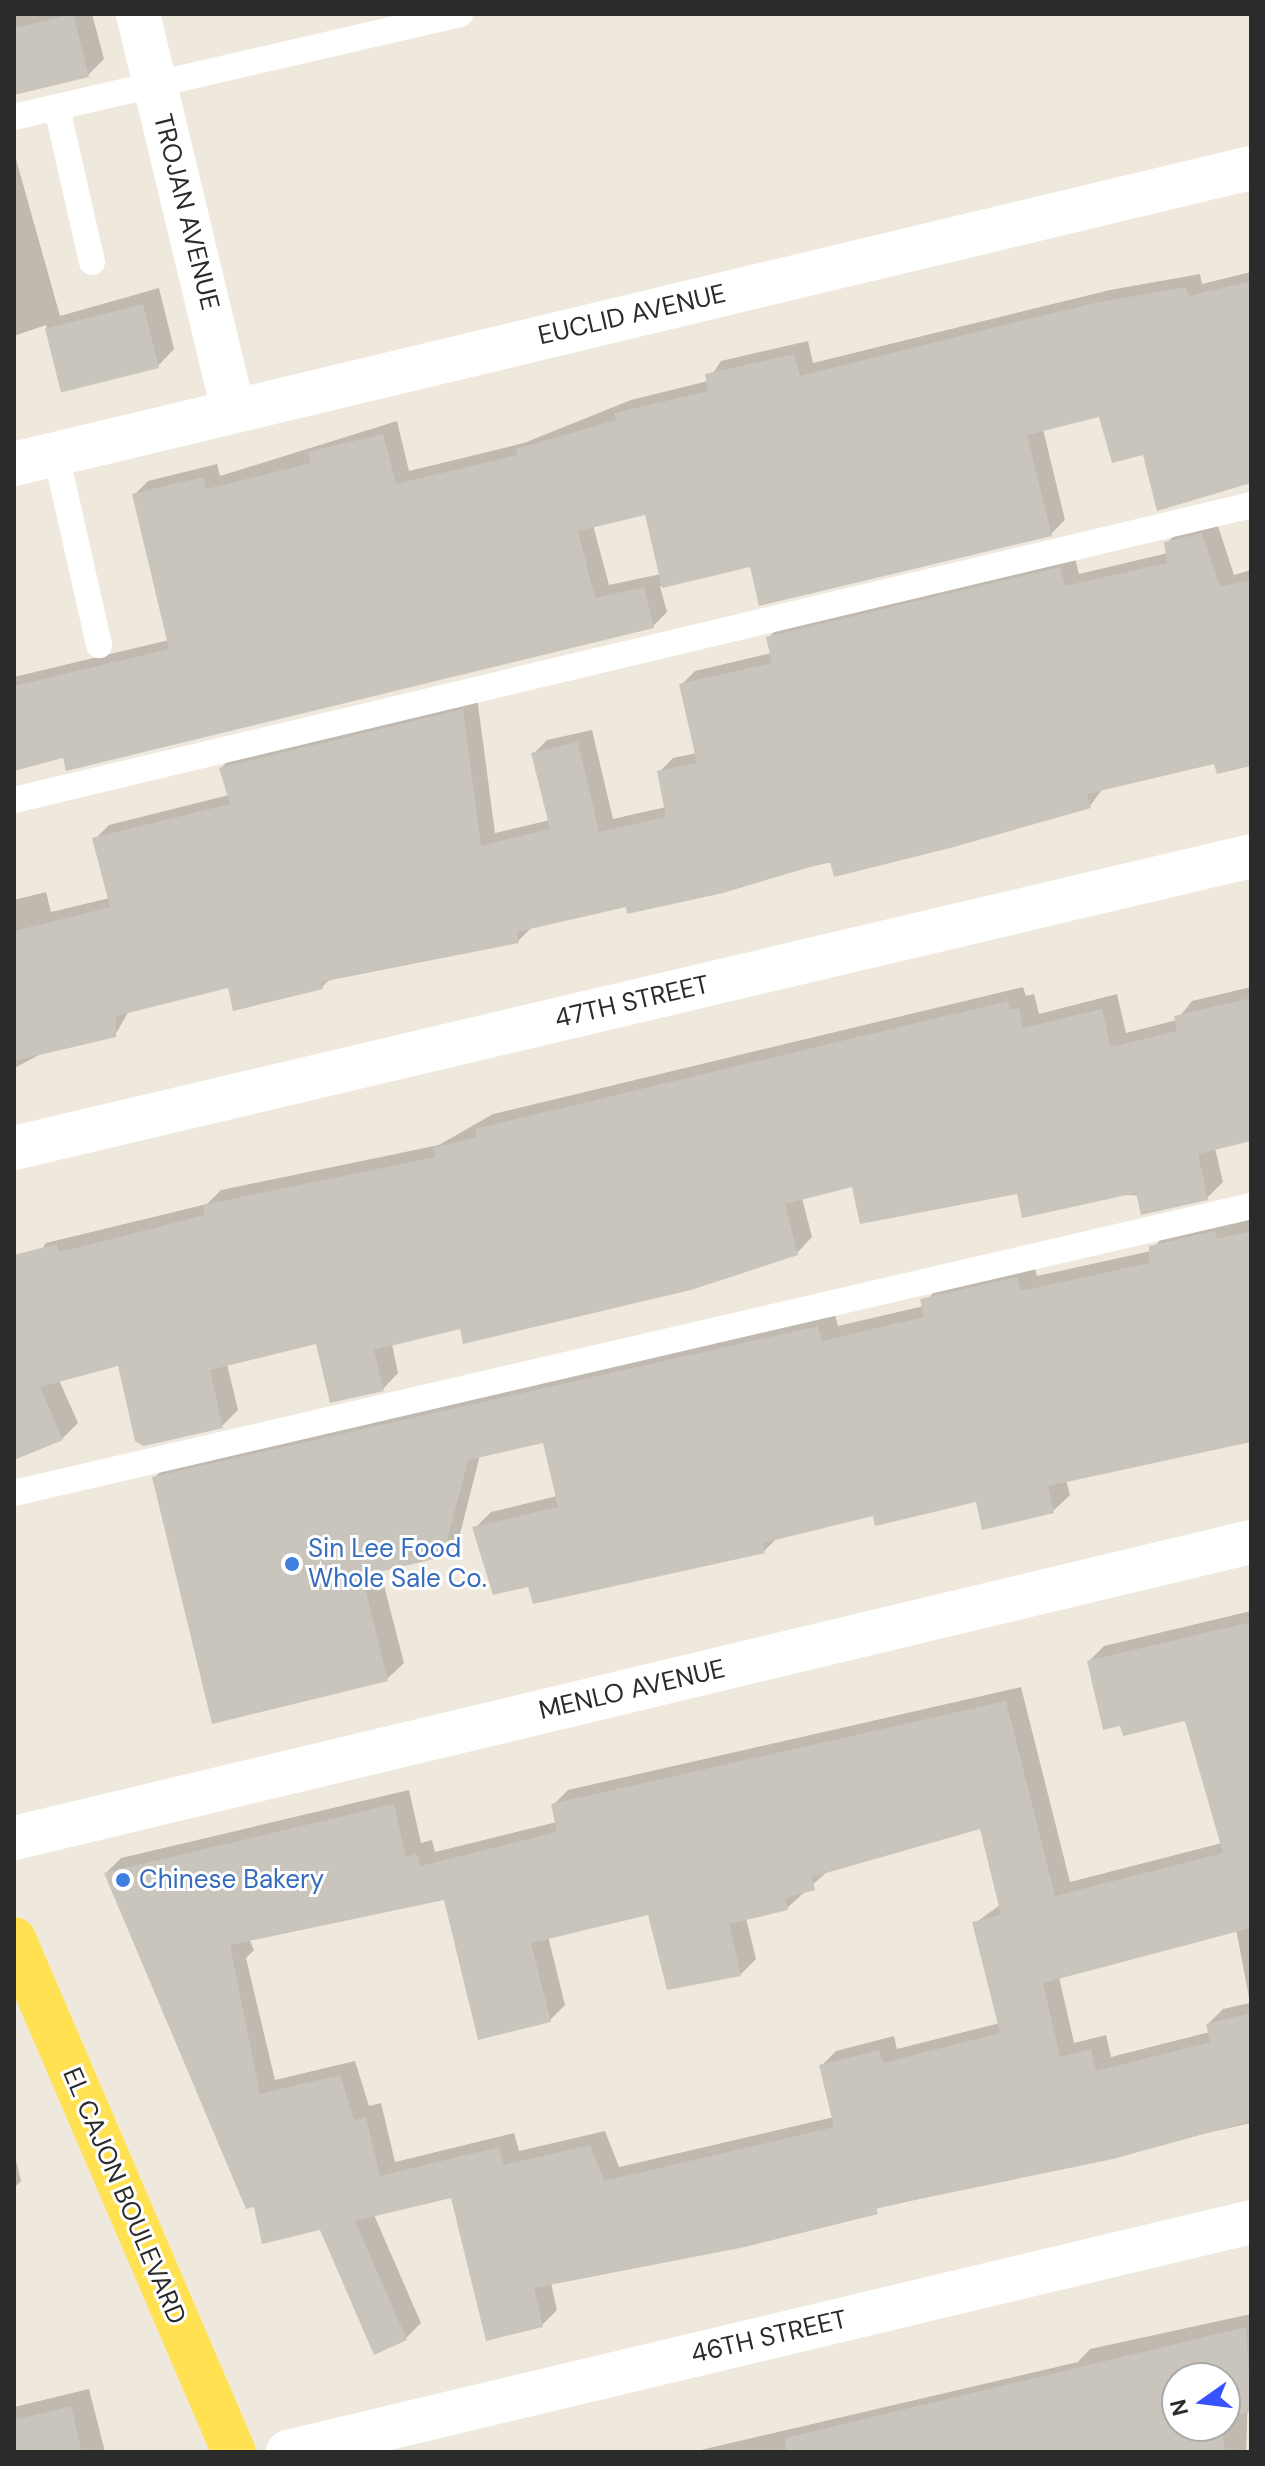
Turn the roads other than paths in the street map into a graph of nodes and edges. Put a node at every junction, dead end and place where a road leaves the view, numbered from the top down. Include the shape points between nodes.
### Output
1 (138, 14) edge
2 (460, 14) edge
3 (156, 87) junction
4 (57, 108) junction
5 (14, 117) edge
6 (1251, 168) edge
7 (92, 262) dead end
8 (233, 410) junction
9 (56, 454) junction
10 (14, 464) edge
11 (1251, 505) edge
12 (99, 645) dead end
13 (14, 800) edge
14 (1251, 856) edge
15 (14, 1148) edge
16 (1251, 1206) edge
17 (14, 1493) edge
18 (1251, 1542) edge
19 (14, 1838) edge
20 (14, 1939) edge
21 (1251, 2222) edge
22 (234, 2452) edge
23 (288, 2452) edge

1 - 3 street, TROJAN AVENUE
2 - 3 lane
3 - 4 lane
3 - 8 street, TROJAN AVENUE
4 - 5 lane
4 - 7 lane
6 - 8 street, EUCLID AVENUE
8 - 9 street, EUCLID AVENUE
9 - 10 street, EUCLID AVENUE
9 - 12 lane
11 - 13 lane
14 - 15 street, 47TH STREET
16 - 17 lane
18 - 19 street, MENLO AVENUE
20 - 22 main road, EL CAJON BOULEVARD
21 - 23 street, 46TH STREET

